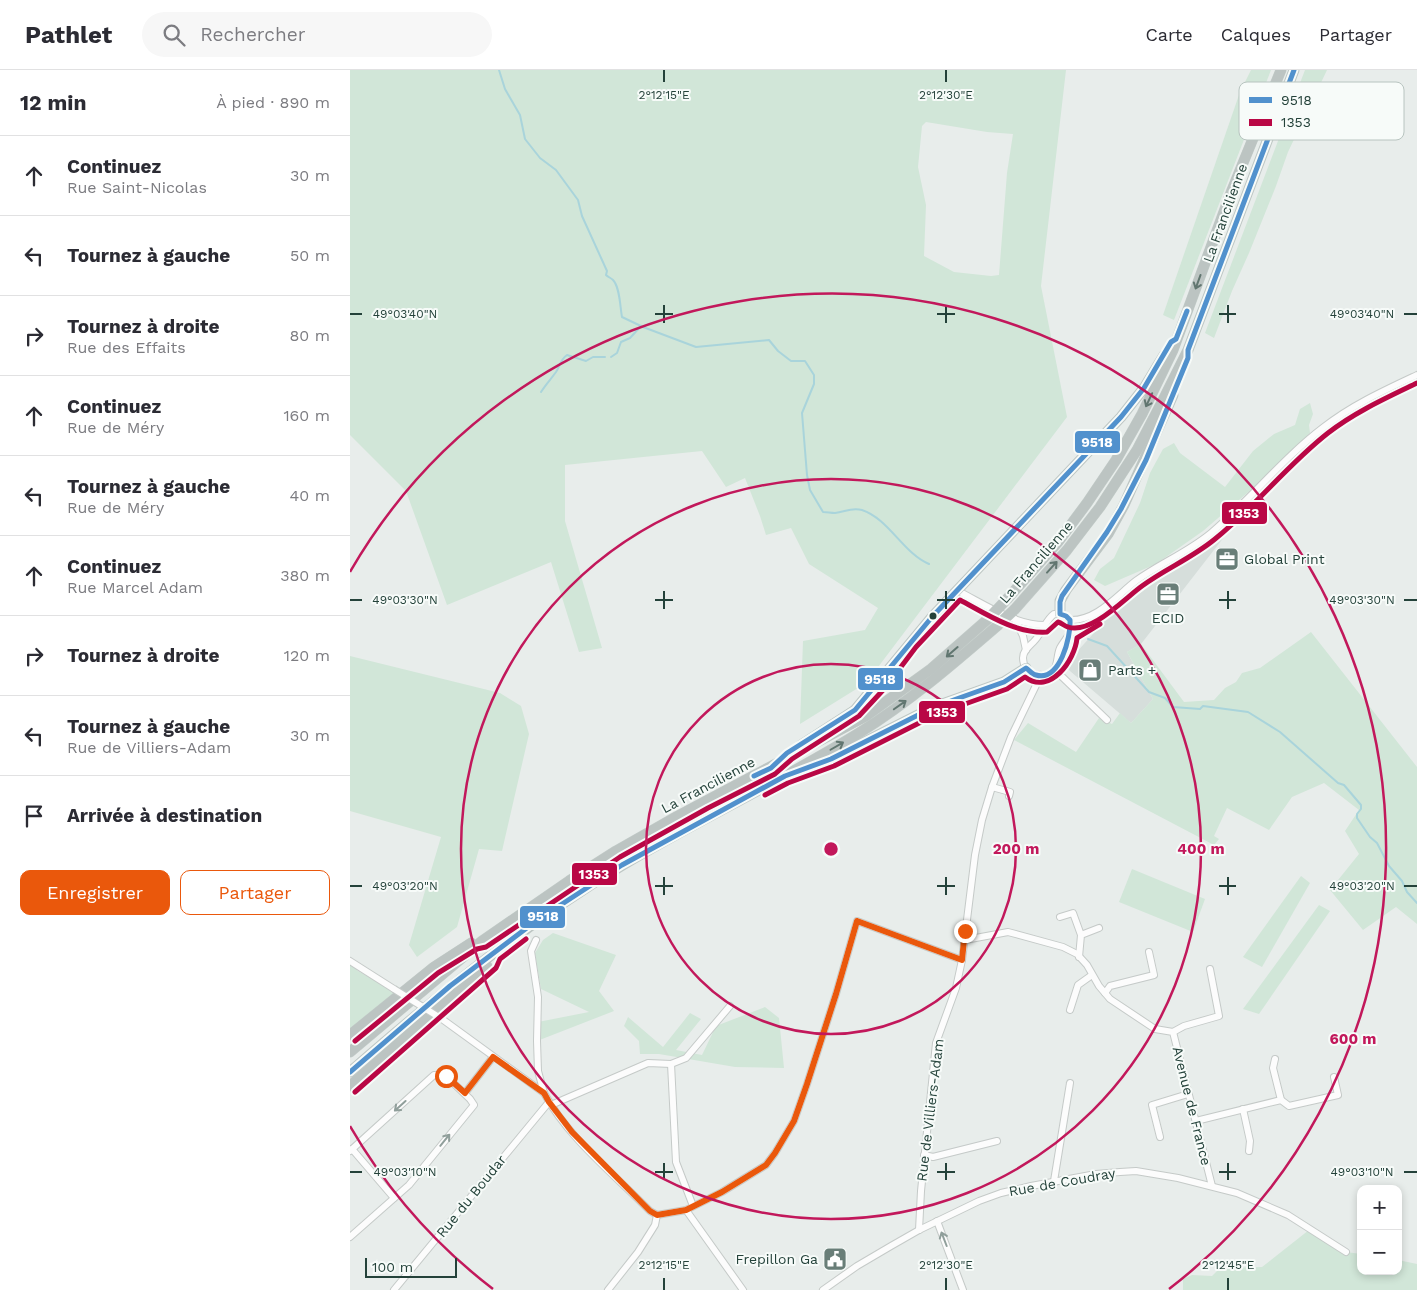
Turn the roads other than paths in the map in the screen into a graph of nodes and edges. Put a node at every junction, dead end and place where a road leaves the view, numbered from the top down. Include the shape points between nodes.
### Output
1 (1281, 70) edge
2 (1294, 70) edge
3 (1276, 82) edge
4 (1289, 82) edge
5 (1252, 140) edge
6 (1268, 140) edge
7 (1176, 339) junction
8 (1188, 350) junction
9 (1417, 375) edge
10 (958, 591) junction
11 (1107, 605) junction
12 (1015, 614) junction
13 (1060, 614) junction
14 (1070, 620) junction
15 (1044, 625) junction
16 (1070, 634) junction
17 (1026, 650) junction
18 (1054, 669) junction
19 (1028, 671) junction
20 (1041, 675) junction
21 (1034, 688) junction
22 (1107, 720) dead end
23 (771, 768) junction
24 (785, 776) junction
25 (992, 787) junction
26 (1009, 796) dead end
27 (1060, 917) dead end
28 (1099, 928) dead end
29 (1081, 934) junction
30 (536, 940) dead end
31 (965, 940) junction
32 (482, 941) junction
33 (1149, 952) dead end
34 (494, 954) junction
35 (1079, 957) junction
36 (962, 960) junction
37 (350, 961) edge
38 (1210, 969) dead end
39 (1092, 975) junction
40 (1105, 993) junction
41 (730, 1006) dead end
42 (1070, 1010) dead end
43 (1173, 1032) junction
44 (350, 1035) edge
45 (350, 1052) edge
46 (493, 1057) junction
47 (1275, 1059) dead end
48 (671, 1064) junction
49 (350, 1072) edge
50 (1334, 1077) dead end
51 (1070, 1083) dead end
52 (350, 1086) edge
53 (465, 1093) junction
54 (544, 1093) junction
55 (1188, 1094) junction
56 (1281, 1100) junction
57 (550, 1103) junction
58 (1243, 1109) junction
59 (1196, 1122) junction
60 (1160, 1137) dead end
61 (997, 1141) dead end
62 (351, 1150) edge
63 (1249, 1151) dead end
64 (924, 1155) junction
65 (1054, 1181) junction
66 (1212, 1186) junction
67 (394, 1198) junction
68 (693, 1206) junction
69 (686, 1210) junction
70 (657, 1215) junction
71 (937, 1221) junction
72 (919, 1230) junction
73 (350, 1237) edge
74 (1346, 1252) dead end
75 (394, 1290) edge
76 (608, 1290) edge
77 (743, 1290) edge
78 (823, 1290) edge
79 (963, 1290) edge

1 -> 3 highway, La Francilienne
2 - 4 highway, La Francilienne
5 -> 7 highway, La Francilienne
6 - 8 highway, La Francilienne
7 - 10 highway via 1121,417
7 -> 23 highway, La Francilienne, bridge via 1142,414 1116,460 1058,542 1008,598 931,669 866,716
12 -> 8 highway, La Francilienne via 1113,488 1137,450
8 - 13 highway via 1188,358 1124,505 1108,534 1066,590 1060,601
9 - 11 street via 1365,400 1324,426 1203,540 1138,580
10 - 12 street
10 - 23 highway via 910,642 855,710 787,753
11 - 14 street via 1089,617
11 - 16 street via 1095,619
12 - 15 street via 1034,625
12 - 17 street
24 -> 12 highway, La Francilienne, bridge via 860,733 926,687
13 - 14 street
13 - 15 street via 1054,614
14 - 16 street
15 - 17 street
16 - 18 street via 1060,648
17 - 19 street via 1023,658
18 - 20 street
18 - 22 street
19 - 20 street
19 - 21 street
19 - 24 highway via 934,707 831,759
20 - 21 street, Rue de Villiers-Adam
21 - 25 street, Rue de Villiers-Adam
23 - 32 highway, La Francilienne via 704,801 616,851
24 - 34 highway, La Francilienne via 622,865 544,916
25 - 26 street via 1010,792
25 - 31 street, Rue de Villiers-Adam via 975,855
27 - 29 street via 1073,913
28 - 29 street
29 - 35 street
30 - 54 street via 532,951 538,997 538,1071
31 - 35 street, Avenue de France via 1008,932 1063,948
31 - 36 street, Rue de Villiers-Adam
32 - 44 highway via 474,942 434,968
32 - 45 highway, La Francilienne
33 - 40 street via 1154,975 1110,986
34 - 49 highway, La Francilienne via 450,986
34 - 52 highway via 491,962
35 - 39 street, Avenue de France
36 - 64 street, Rue de Villiers-Adam via 956,988 936,1043
36 - 68 street via 857,921 794,1121 766,1165
37 - 46 street, bridge via 442,1019
38 - 43 street via 1219,1016
39 - 40 street, Avenue de France
39 - 42 street via 1078,986
40 - 43 street, Avenue de France via 1155,1029
41 - 48 street via 686,1058
43 - 55 street, Avenue de France
46 - 53 street
46 - 54 street
47 - 56 street via 1273,1068
48 - 57 street via 648,1063
48 - 68 street via 676,1162
50 - 56 street via 1338,1095 1288,1106
51 - 65 street
53 -> 62 street via 446,1076 434,1075
67 -> 53 street via 409,1186 474,1105
54 - 57 street
55 - 59 street, Avenue de France
55 - 60 street via 1152,1105
56 - 58 street
57 - 70 street via 572,1132
57 - 75 street, Rue du Boudar
58 - 59 street
58 - 63 street
59 - 66 street, Avenue de France
61 - 64 street via 933,1157
62 - 67 street
64 - 72 street, Rue de Villiers-Adam
65 - 66 street, Rue de Coudray via 1136,1171
65 - 71 street, Rue de Coudray via 1001,1193
66 - 74 street, Rue de Coudray via 1288,1215
67 - 73 street
68 - 69 street
69 - 70 street
69 - 77 street
70 - 76 street via 655,1225 638,1252
71 - 72 street, Rue de Coudray
79 -> 71 street
72 - 78 street, Rue de Coudray via 860,1263

